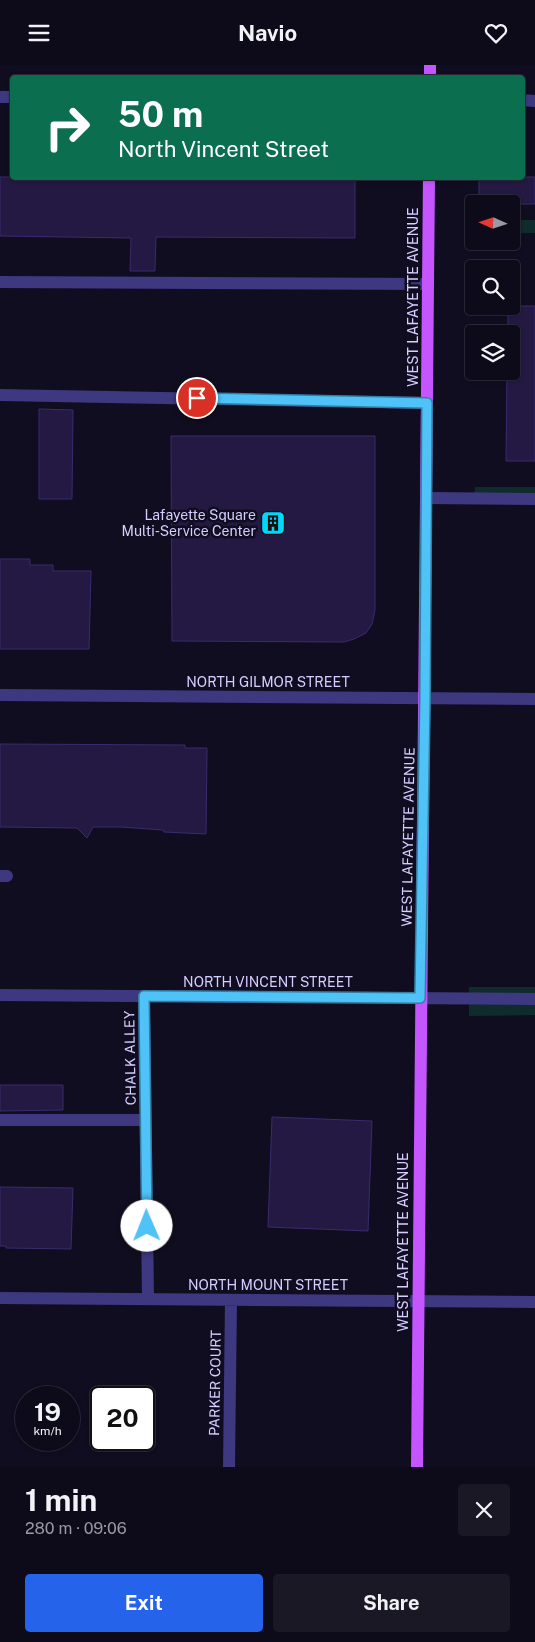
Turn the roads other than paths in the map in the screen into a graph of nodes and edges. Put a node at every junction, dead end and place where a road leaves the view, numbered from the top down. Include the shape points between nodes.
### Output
1 (429, 180) edge
2 (0, 283) edge
3 (428, 284) junction
4 (0, 395) edge
5 (427, 403) junction
6 (427, 498) junction
7 (535, 499) edge
8 (0, 695) edge
9 (425, 698) junction
10 (535, 699) edge
11 (0, 995) edge
12 (144, 996) junction
13 (420, 998) junction
14 (535, 999) edge
15 (0, 1120) edge
16 (145, 1120) junction
17 (0, 1298) edge
18 (148, 1299) junction
19 (231, 1300) junction
20 (418, 1301) junction
21 (535, 1302) edge
22 (229, 1467) edge
23 (417, 1467) edge

1 - 3 main road, WEST LAFAYETTE AVENUE
2 - 3 street
3 - 5 main road, WEST LAFAYETTE AVENUE
4 - 5 street
5 - 6 main road, WEST LAFAYETTE AVENUE
6 - 7 street
6 - 9 main road, WEST LAFAYETTE AVENUE
8 - 9 street, NORTH GILMOR STREET
9 - 10 street, NORTH GILMOR STREET
9 - 13 main road, WEST LAFAYETTE AVENUE
11 - 12 street, NORTH VINCENT STREET
12 - 13 street, NORTH VINCENT STREET
12 - 16 street, CHALK ALLEY
13 - 14 street, NORTH VINCENT STREET
13 - 20 main road, WEST LAFAYETTE AVENUE
15 - 16 street
16 - 18 street, CHALK ALLEY
17 - 18 street, NORTH MOUNT STREET
18 - 19 street, NORTH MOUNT STREET
19 - 20 street, NORTH MOUNT STREET
19 - 22 street, PARKER COURT
20 - 21 street, NORTH MOUNT STREET
20 - 23 main road, WEST LAFAYETTE AVENUE

